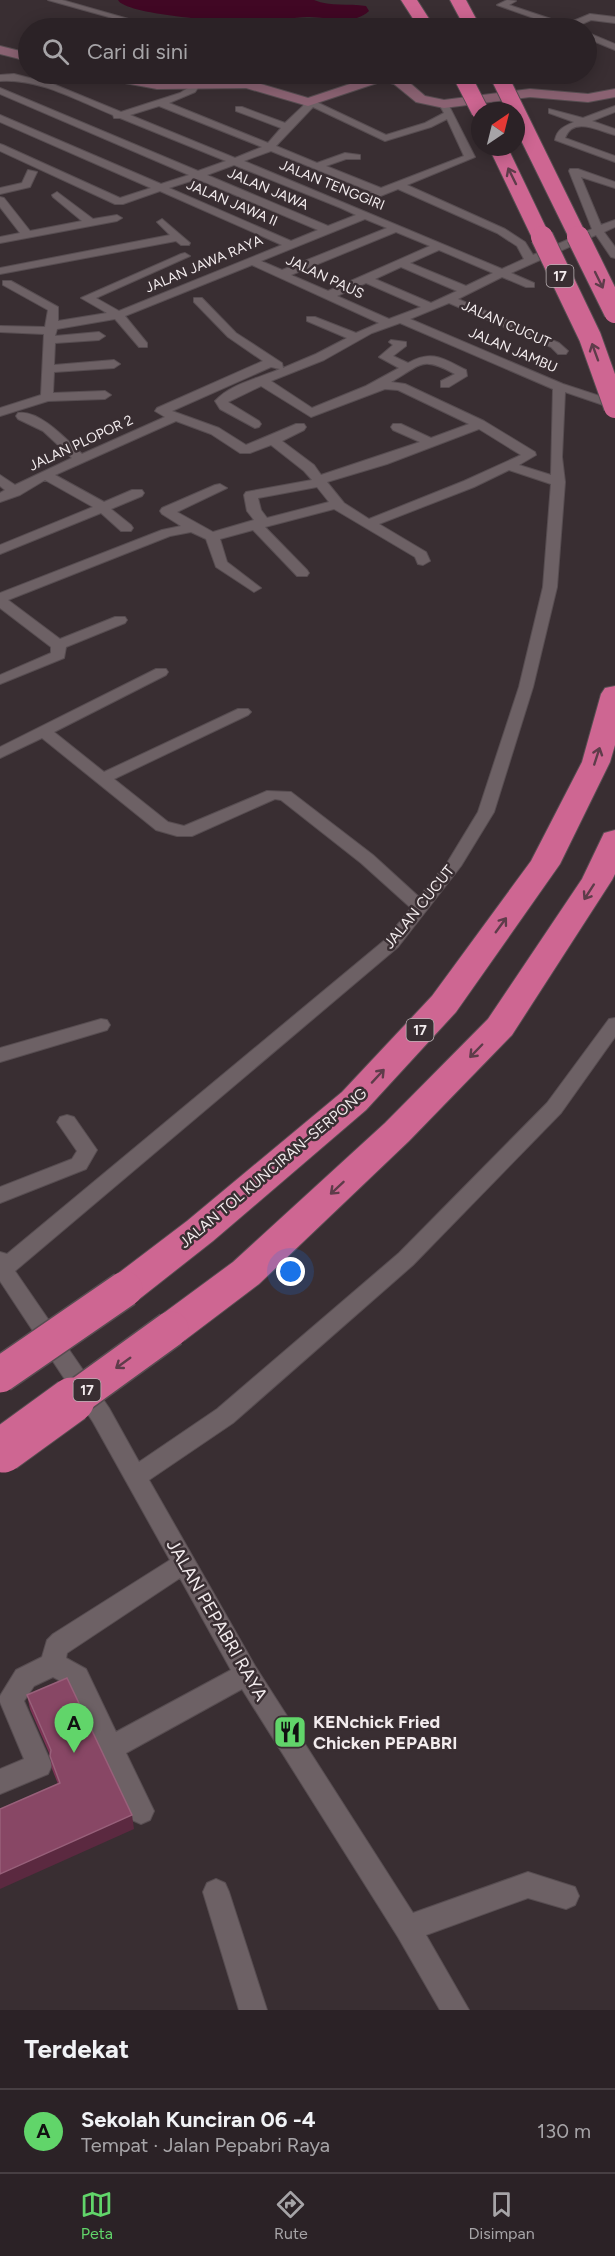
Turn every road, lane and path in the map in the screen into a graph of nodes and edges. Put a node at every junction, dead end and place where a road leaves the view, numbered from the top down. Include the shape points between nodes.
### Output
1 (52, 0) edge
2 (409, 0) edge
3 (426, 0) edge
4 (458, 0) edge
5 (476, 0) edge
6 (512, 1) edge
7 (119, 18) edge
8 (421, 18) edge
9 (434, 18) edge
10 (468, 18) edge
11 (481, 18) edge
12 (539, 18) edge
13 (588, 18) edge
14 (615, 20) edge
15 (597, 40) edge
16 (615, 47) edge
17 (0, 50) edge
18 (18, 54) edge
19 (0, 78) edge
20 (18, 78) edge
21 (42, 84) edge
22 (152, 84) edge
23 (168, 84) edge
24 (197, 84) edge
25 (247, 84) edge
26 (356, 84) edge
27 (403, 84) edge
28 (465, 84) edge
29 (502, 84) edge
30 (0, 91) edge
31 (615, 93) edge
32 (595, 98) junction
33 (159, 102) junction
34 (309, 102) junction
35 (475, 102) edge
36 (615, 108) edge
37 (239, 109) dead end
38 (446, 109) junction
39 (552, 111) dead end
40 (121, 115) junction
41 (0, 118) edge
42 (583, 121) junction
43 (85, 127) junction
44 (286, 128) junction
45 (615, 132) edge
46 (50, 140) junction
47 (0, 147) edge
48 (269, 148) junction
49 (14, 153) junction
50 (502, 156) edge
51 (356, 157) dead end
52 (0, 158) edge
53 (615, 159) edge
54 (236, 161) junction
55 (316, 166) junction
56 (32, 172) dead end
57 (198, 176) junction
58 (398, 185) junction
59 (615, 185) edge
60 (161, 188) junction
61 (381, 192) junction
62 (57, 195) dead end
63 (0, 198) edge
64 (345, 206) junction
65 (365, 215) junction
66 (117, 218) dead end
67 (162, 222) dead end
68 (91, 223) junction
69 (614, 225) edge
70 (396, 228) junction
71 (327, 230) junction
72 (598, 231) junction
73 (27, 235) junction
74 (178, 237) junction
75 (0, 240) edge
76 (291, 244) junction
77 (439, 246) junction
78 (615, 255) edge
79 (65, 259) junction
80 (250, 260) junction
81 (530, 260) junction
82 (401, 263) junction
83 (0, 271) edge
84 (503, 273) junction
85 (284, 274) junction
86 (366, 279) junction
87 (4, 283) edge
88 (530, 285) dead end
89 (467, 291) junction
90 (329, 295) junction
91 (449, 299) junction
92 (198, 300) dead end
93 (431, 307) junction
94 (615, 312) edge
95 (118, 315) junction
96 (311, 319) dead end
97 (401, 319) junction
98 (388, 323) junction
99 (0, 329) edge
100 (50, 332) junction
101 (99, 336) dead end
102 (355, 337) junction
103 (395, 342) dead end
104 (461, 344) junction
105 (143, 345) dead end
106 (562, 351) dead end
107 (429, 358) junction
108 (271, 362) junction
109 (114, 364) dead end
110 (408, 366) junction
111 (48, 369) junction
112 (288, 370) junction
113 (262, 381) junction
114 (445, 384) dead end
115 (559, 387) junction
116 (370, 389) junction
117 (105, 395) dead end
118 (46, 397) junction
119 (615, 406) edge
120 (0, 412) edge
121 (22, 417) dead end
122 (175, 417) junction
123 (255, 424) dead end
124 (480, 424) junction
125 (300, 427) dead end
126 (397, 427) dead end
127 (273, 440) junction
128 (430, 442) junction
129 (556, 457) junction
130 (80, 459) junction
131 (513, 467) junction
132 (45, 475) junction
133 (0, 479) edge
134 (320, 481) junction
135 (558, 482) junction
136 (220, 488) dead end
137 (15, 492) junction
138 (136, 493) dead end
139 (0, 498) edge
140 (336, 504) junction
141 (103, 507) junction
142 (259, 523) junction
143 (370, 523) junction
144 (126, 528) dead end
145 (193, 528) junction
146 (212, 537) junction
147 (0, 550) edge
148 (423, 561) dead end
149 (302, 573) dead end
150 (254, 588) dead end
151 (0, 600) edge
152 (120, 620) dead end
153 (58, 645) junction
154 (161, 672) dead end
155 (0, 680) edge
156 (615, 694) edge
157 (243, 712) dead end
158 (45, 732) junction
159 (0, 753) edge
160 (102, 779) junction
161 (615, 840) edge
162 (421, 908) junction
163 (615, 1024) edge
164 (101, 1025) dead end
165 (0, 1055) edge
166 (67, 1122) dead end
167 (0, 1195) edge
168 (2, 1264) edge
169 (0, 1375) edge
170 (0, 1452) edge
171 (136, 1477) junction
172 (184, 1563) junction
173 (53, 1665) junction
174 (246, 1674) junction
175 (110, 1749) junction
176 (0, 1782) edge
177 (141, 1811) dead end
178 (216, 1892) dead end
179 (566, 1896) dead end
180 (407, 1928) junction
181 (253, 2010) edge
182 (455, 2010) edge

1 - 7 street
2 - 8 highway
3 - 9 highway
4 - 10 highway
5 - 11 highway
6 - 12 street via 501,5
13 - 14 street
15 - 16 street
17 - 18 street
19 - 20 street, JALAN TENGGIRI
21 - 40 street, JALAN TENGGIRI
22 - 23 street
24 - 33 street via 192,90
25 - 34 street
26 - 34 street
27 - 38 street via 421,99
28 - 35 highway, bridge
29 -> 94 highway, 17, bridge
30 - 43 street, JALAN JAWA
31 - 32 street
32 - 36 street
32 - 38 street via 530,93
33 - 40 street
33 - 48 street
34 - 38 street via 385,138 428,125
34 - 44 street
36 - 42 street
37 - 44 street
38 - 58 street via 470,157
39 - 42 street
40 - 43 street
40 - 54 street, JALAN TENGGIRI
41 - 46 street, JALAN JAWA II
42 - 45 street
42 - 53 street via 567,128 560,140
43 - 46 street
43 - 57 street, JALAN JAWA
44 - 48 street
46 - 49 street
46 - 60 street, JALAN JAWA II
47 - 49 street
48 - 54 street
48 - 55 street
49 - 52 street
49 - 60 street via 119,202
119 -> 50 highway, 17, bridge via 590,337
51 - 55 street via 345,156
54 - 57 street
54 - 64 street, JALAN TENGGIRI
55 - 61 street
56 - 63 street via 26,185
57 - 60 street
57 - 71 street, JALAN JAWA
58 - 61 street
58 - 81 street via 501,231 521,244
59 - 72 street via 574,171
60 - 76 street, JALAN JAWA II
61 - 64 street
62 - 68 street
63 - 73 street
64 - 65 street, JALAN TENGGIRI
65 - 70 street, JALAN TENGGIRI
65 - 71 street, JALAN JAWA RAYA
66 - 68 street
67 - 74 street
68 - 73 street
69 - 72 street
70 - 77 street, JALAN TENGGIRI
70 - 85 street
71 - 76 street, JALAN JAWA RAYA
72 - 78 street
72 - 81 street
73 - 75 street
74 - 79 street
74 - 95 street via 187,252 87,298
76 - 80 street, JALAN JAWA RAYA
77 - 82 street
77 - 84 street, JALAN TENGGIRI
79 - 83 street
79 - 87 street
80 - 85 street, JALAN PAUS
80 - 95 street, JALAN JAWA RAYA
81 - 84 street
82 - 86 street
82 - 89 street
84 - 88 street, JALAN TENGGIRI
84 - 89 street
85 - 90 street, JALAN PAUS
86 - 90 street
86 - 93 street
87 - 100 street via 54,309
89 - 91 street
90 - 98 street, JALAN PAUS
91 - 93 street
91 - 106 street, JALAN CUCUT
92 - 108 street via 227,330
93 - 97 street
95 - 100 street, JALAN JAWA RAYA
95 - 105 street
96 - 102 street
97 - 98 street
97 - 104 street, JALAN JAMBU
98 - 102 street
99 - 100 street
100 - 101 street
100 - 111 street
102 - 112 street
103 - 110 street via 402,344 385,357
104 - 107 street
104 - 115 street, JALAN JAMBU
107 - 110 street
107 - 114 street via 462,373
108 - 112 street
108 - 122 street via 161,411
109 - 111 street
110 - 116 street
111 - 118 street
112 - 113 street
113 - 116 street via 311,412
113 - 123 street via 220,401
115 - 119 street, JALAN JAMBU
115 - 129 street, JALAN CUCUT
116 - 124 street via 385,385 401,387
117 - 118 street
118 - 120 street
121 - 130 street via 47,428
122 - 127 street via 215,431 244,450
122 - 130 street, JALAN PLOPOR 2
124 - 128 street
124 - 131 street via 530,455
125 - 127 street
126 - 128 street
127 - 134 street
128 - 134 street
129 - 131 street
129 - 135 street, JALAN CUCUT
130 - 132 street, JALAN PLOPOR 2
131 - 135 street
131 - 143 street
132 - 137 street, JALAN PLOPOR 2
132 - 141 street
133 - 137 street
134 - 140 street
134 - 142 street via 251,495
135 - 162 street, JALAN CUCUT via 550,587 526,687 486,812
136 - 145 street via 167,511
137 - 139 street, JALAN PLOPOR 2
138 - 141 street
140 - 142 street
140 - 143 street
141 - 144 street
141 - 147 street
142 - 146 street
142 - 149 street
143 - 148 street via 421,555
145 - 146 street
145 - 151 street via 167,533
146 - 150 street via 221,564
151 - 153 street
152 - 153 street
153 - 155 street via 59,655
154 - 158 street
169 -> 156 highway, JALAN TOL KUNCIRAN–SERPONG / 17, bridge via 125,1289 200,1231 354,1101 444,1004 545,864 596,762
157 - 160 street
158 - 159 street
158 - 160 street
160 - 162 street via 162,826 182,832 273,794 285,795
161 -> 170 highway, 17, bridge via 597,880 500,1027 397,1132 246,1273
162 - 168 street, JALAN CUCUT via 392,943
163 - 171 street via 554,1108 406,1259 225,1416
164 - 165 street
166 - 167 street via 87,1149 80,1164
168 - 171 street, JALAN PEPABRI RAYA via 101,1415
171 - 172 street, JALAN PEPABRI RAYA
172 - 173 street via 61,1642
172 - 174 street, JALAN PEPABRI RAYA
173 - 175 street via 77,1677
173 - 176 street via 25,1678 11,1699 39,1765
174 - 175 street
174 - 180 street, JALAN PEPABRI RAYA
175 - 177 street
178 - 181 street
179 - 180 street via 528,1885
180 - 182 street, JALAN PEPABRI RAYA

